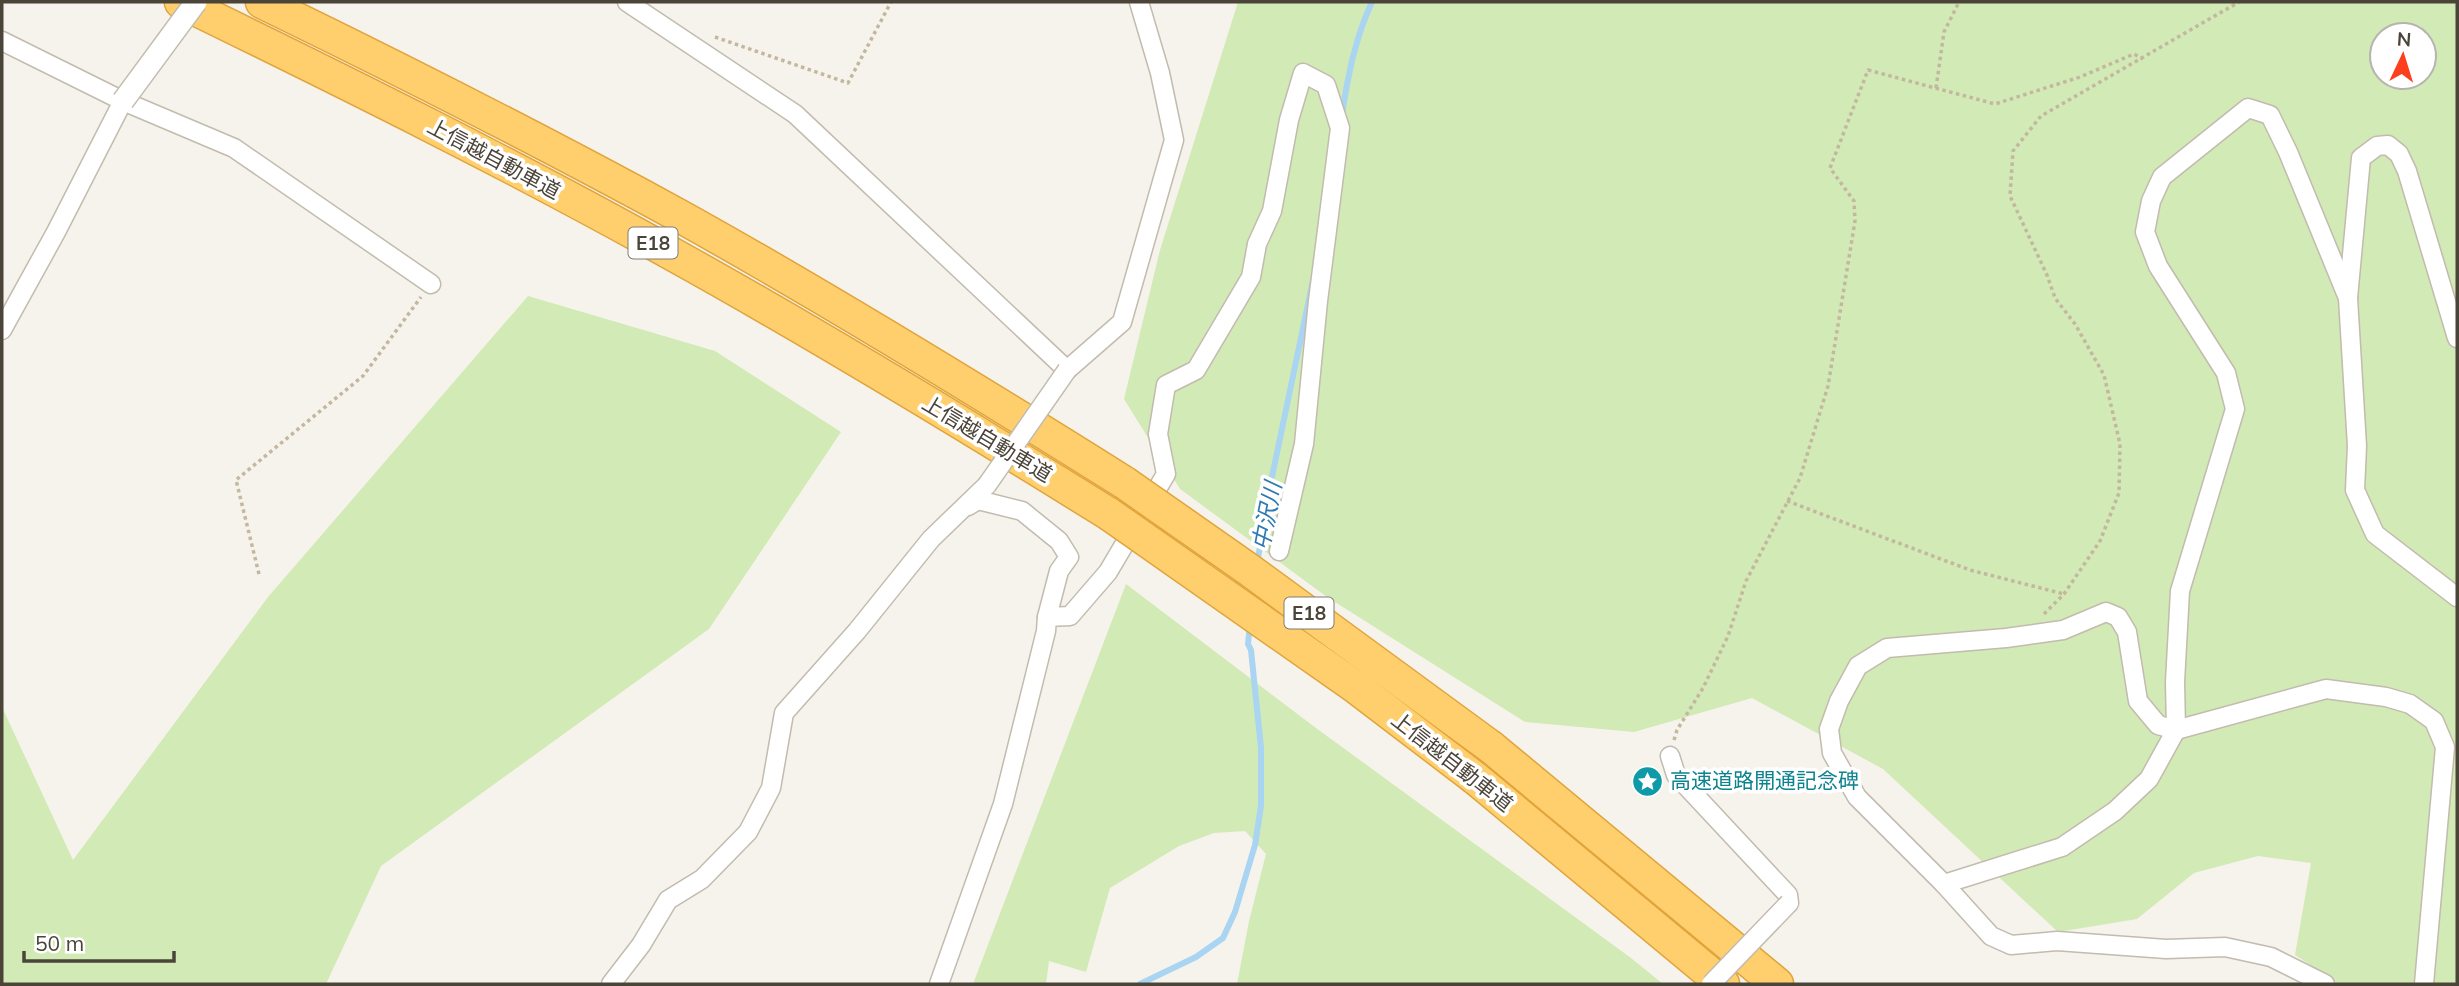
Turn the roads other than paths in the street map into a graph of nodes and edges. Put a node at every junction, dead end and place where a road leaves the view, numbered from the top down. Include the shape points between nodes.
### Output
1 (181, 2) edge
2 (196, 2) edge
3 (262, 2) edge
4 (627, 2) edge
5 (1139, 2) edge
6 (2, 41) edge
7 (124, 101) junction
8 (430, 284) road end
9 (2348, 298) junction
10 (2, 330) edge
11 (2457, 338) edge
12 (1067, 370) junction
13 (932, 539) junction
14 (1279, 551) dead end
15 (2457, 597) edge
16 (1047, 617) junction
17 (2176, 730) junction
18 (1670, 756) road end
19 (1944, 884) junction
20 (611, 984) edge
21 (939, 984) edge
22 (1711, 984) edge
23 (1723, 984) edge
24 (1777, 984) edge
25 (2325, 984) edge
26 (2424, 984) edge

1 - 23 highway, 上信越自動車道 / E18, bridge via 674,255 962,422 1109,514 1475,778
2 - 7 street, bridge
3 - 24 highway, 上信越自動車道 / E18, bridge via 685,220 1125,483 1491,747
4 - 12 street via 795,114
5 - 12 street via 1174,139 1122,322
6 - 7 street
7 - 8 street via 234,148
7 - 10 street
9 - 11 street via 2361,158 2377,146 2388,145 2399,154 2407,171
9 - 15 street via 2357,446 2355,490 2375,534
9 - 17 street via 2270,115 2248,107 2162,177 2144,232 2158,266 2226,373 2235,409 2180,592
12 - 13 street, bridge via 987,485
13 - 16 street via 978,500 1022,511 1059,541 1069,557 1059,571
13 - 20 street via 784,713 771,788 748,832 702,879 668,900
14 - 16 street via 1304,444 1340,128 1326,85 1303,73 1272,211 1257,244 1251,277 1196,370 1166,384 1158,434 1166,474 1108,572 1070,616
16 - 21 street via 1003,804
17 - 19 street via 2149,779 2115,811 2062,847
17 - 19 street via 2158,725 2138,701 2127,632 2118,617 2106,612 2063,630 1887,648 1858,666 1829,729 1832,753 1857,797
17 - 26 street via 2326,689 2410,704 2434,721 2445,747
18 - 22 street, bridge via 1676,775 1787,895 1789,903
19 - 25 street via 1991,936 2011,946 2057,941 2166,949 2225,947 2271,957

